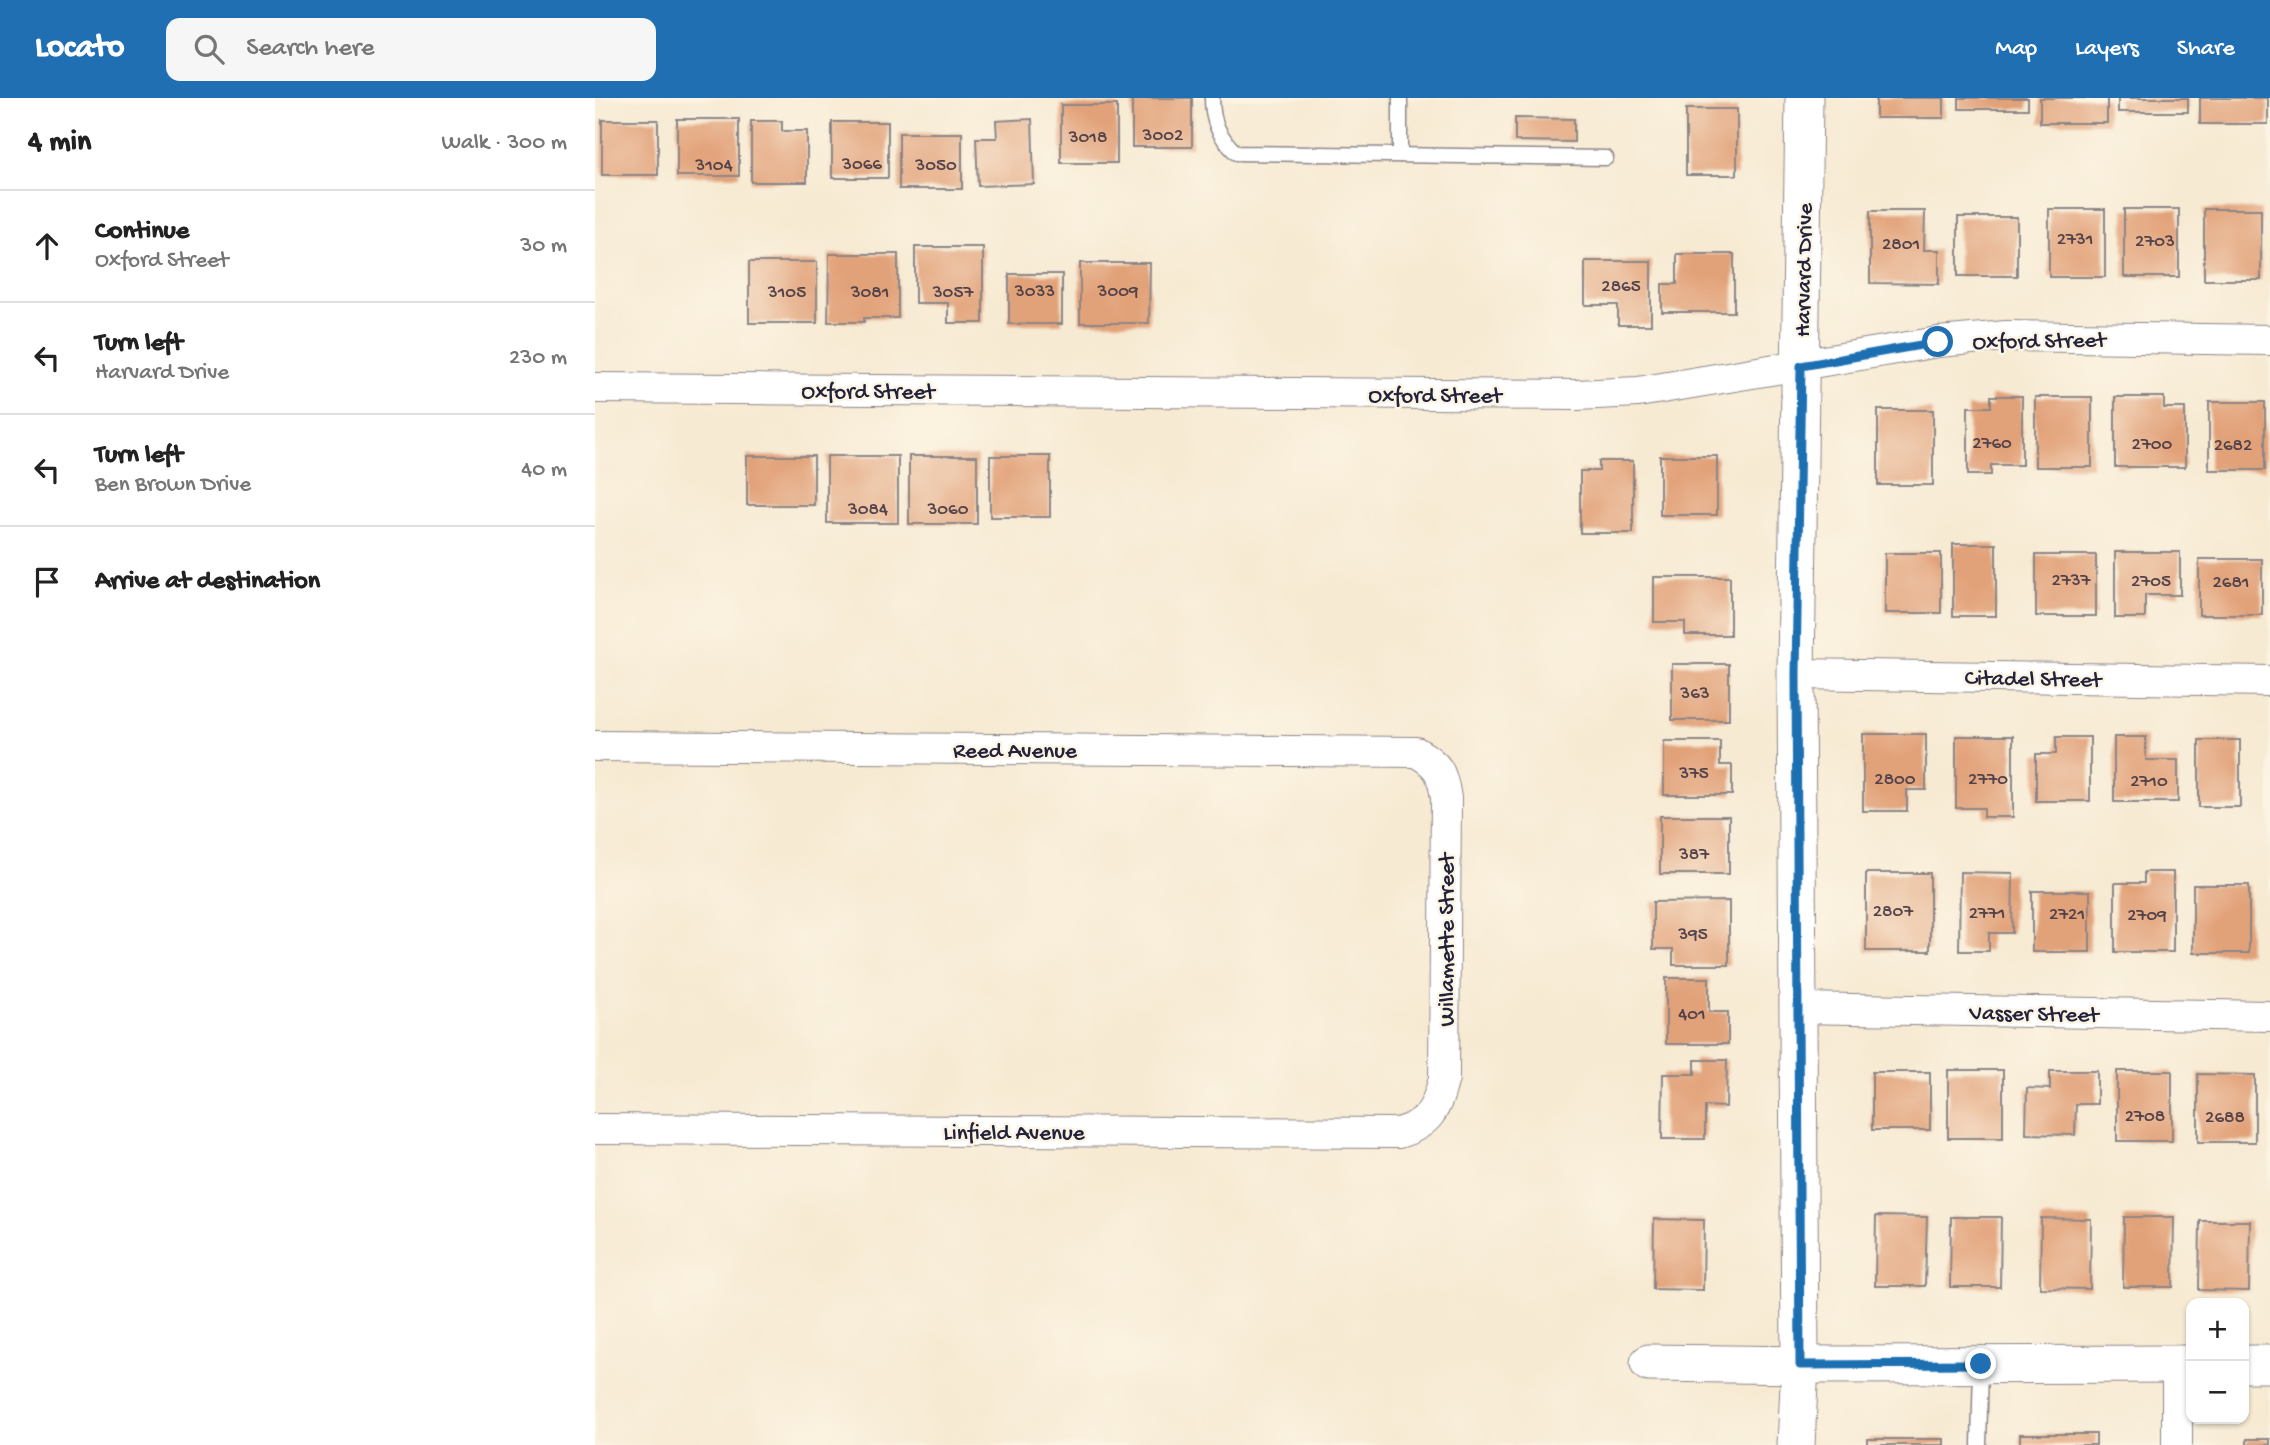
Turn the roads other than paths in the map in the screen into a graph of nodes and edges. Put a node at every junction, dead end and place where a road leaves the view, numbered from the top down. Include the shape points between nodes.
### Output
1 (1212, 98) edge
2 (1400, 98) edge
3 (1804, 98) edge
4 (1400, 155) junction
5 (1606, 158) dead end
6 (2270, 340) edge
7 (1801, 366) junction
8 (595, 388) edge
9 (1796, 674) junction
10 (2270, 681) edge
11 (595, 746) edge
12 (1433, 761) joint
13 (1797, 1008) junction
14 (2270, 1016) edge
15 (1428, 1118) joint
16 (595, 1129) edge
17 (1650, 1363) dead end
18 (1981, 1364) junction
19 (2184, 1364) edge
20 (2249, 1364) edge
21 (2270, 1364) edge
22 (1800, 1365) junction
23 (1796, 1445) edge
24 (1979, 1445) edge
25 (2177, 1445) edge

1 - 4 lane via 1215,127 1236,153
2 - 4 lane
3 - 7 street, Harvard Drive
4 - 5 lane
6 - 7 street, Oxford Street via 2006,336 1938,342
7 - 8 street, Oxford Street via 1638,392 1577,395
7 - 9 street, Harvard Drive
9 - 10 street, Citadel Street
9 - 13 street, Harvard Drive
11 - 12 street, Reed Avenue via 1394,751 1416,752
12 - 15 street, Willamette Street via 1443,776 1445,799 1444,1078 1438,1103
13 - 14 street, Vasser Street
13 - 22 street, Harvard Drive
15 - 16 street, Linfield Avenue via 1398,1133
17 - 22 street
18 - 19 street
18 - 22 street
18 - 24 lane
19 - 25 street
20 - 21 street
22 - 23 street, Harvard Drive

